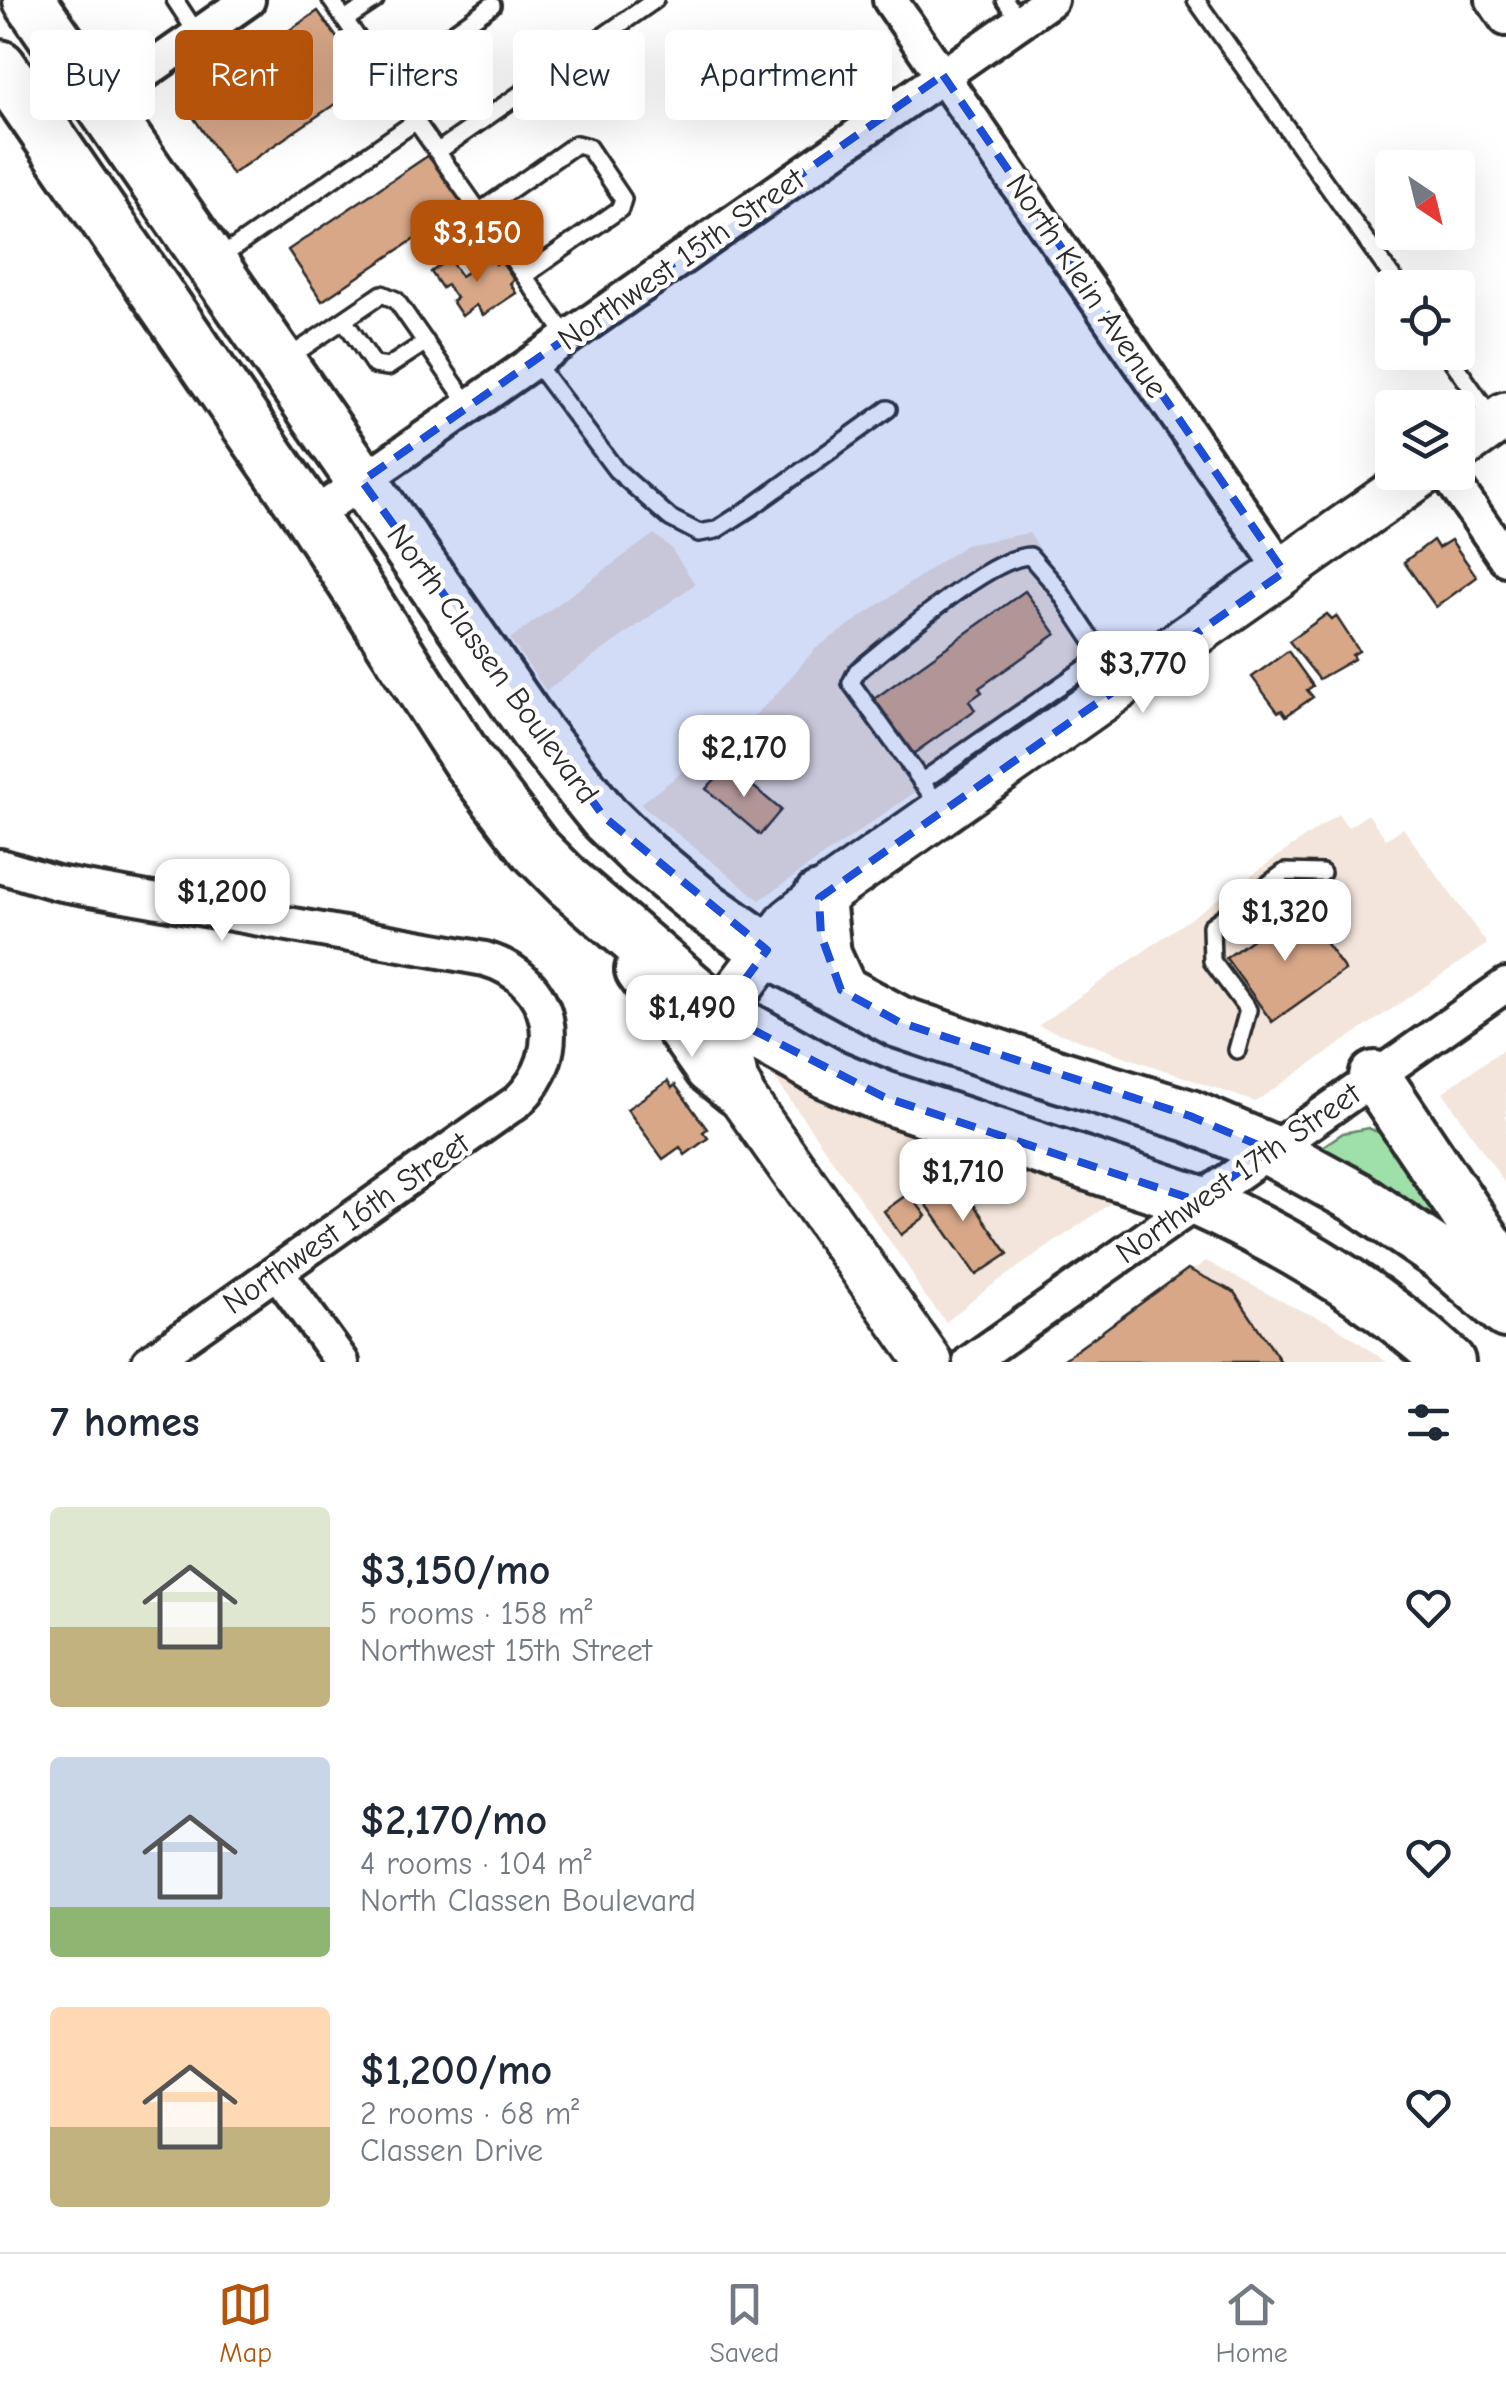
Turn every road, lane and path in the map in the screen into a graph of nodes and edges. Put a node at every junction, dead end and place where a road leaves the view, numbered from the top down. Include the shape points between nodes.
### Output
1 (29, 0) edge
2 (175, 0) edge
3 (248, 0) edge
4 (331, 0) edge
5 (374, 0) edge
6 (655, 0) edge
7 (890, 0) edge
8 (1051, 0) edge
9 (1196, 0) edge
10 (1493, 0) edge
11 (492, 5) dead end
12 (1012, 11) edge
13 (346, 20) junction
14 (1506, 20) edge
15 (50, 30) edge
16 (195, 30) edge
17 (205, 30) edge
18 (353, 30) edge
19 (457, 30) edge
20 (0, 66) edge
21 (943, 76) junction
22 (76, 120) edge
23 (113, 120) edge
24 (416, 122) joint
25 (50, 138) junction
26 (438, 152) junction
27 (479, 212) junction
28 (212, 264) junction
29 (1387, 270) edge
30 (524, 276) junction
31 (344, 320) junction
32 (567, 337) junction
33 (426, 342) junction
34 (534, 360) junction
35 (281, 364) junction
36 (1461, 370) edge
37 (470, 405) junction
38 (888, 409) dead end
39 (1501, 418) edge
40 (1475, 437) edge
41 (362, 481) junction
42 (1399, 490) edge
43 (1458, 490) edge
44 (311, 517) junction
45 (1506, 559) edge
46 (1284, 572) junction
47 (1112, 670) junction
48 (932, 796) junction
49 (0, 866) edge
50 (1322, 874) dead end
51 (818, 898) junction
52 (605, 916) junction
53 (768, 950) junction
54 (1506, 984) edge
55 (841, 990) junction
56 (720, 1013) junction
57 (1236, 1050) dead end
58 (1376, 1077) junction
59 (737, 1090) junction
60 (1270, 1150) junction
61 (1198, 1201) junction
62 (277, 1272) junction
63 (1506, 1290) edge
64 (1506, 1312) edge
65 (149, 1362) edge
66 (342, 1362) edge
67 (928, 1362) edge
68 (970, 1362) edge
69 (1448, 1362) edge

1 - 15 main road, North Classen Boulevard
2 - 16 lane
3 - 17 street
4 - 13 lane
5 - 13 lane
6 - 26 lane
7 - 21 street, North Klein Avenue
8 - 12 street, Northwest 15th Street
9 - 29 lane
10 - 14 street
11 - 19 lane
12 - 21 street, Northwest 15th Street
13 - 18 lane
20 - 25 main road, North Classen Boulevard
21 - 32 street, Northwest 15th Street
21 - 46 street, North Klein Avenue
22 - 25 main road
23 - 28 main road, North Classen Boulevard
24 - 26 lane
24 - 28 lane
25 - 44 main road, North Classen Boulevard
26 - 27 lane
27 - 30 lane
27 - 30 lane via 576,144 588,147 624,199 620,209
28 - 35 main road, North Classen Boulevard
30 - 32 lane
31 - 33 lane via 382,294 396,300
31 - 33 lane via 374,365 388,367
31 - 35 lane
32 - 34 street, Northwest 15th Street
33 - 37 lane
34 - 37 street, Northwest 15th Street
34 - 38 lane via 616,470 670,518 700,532 716,530
35 - 41 main road, North Classen Boulevard
36 - 39 lane
37 - 41 street, Northwest 15th Street
39 - 40 street
41 - 44 street, Northwest 15th Street
41 - 53 main road, North Classen Boulevard via 537,733 604,817 704,906
42 - 46 street
43 - 45 street
44 - 52 main road, North Classen Boulevard via 508,816
46 - 47 street
47 - 48 street
47 - 48 lane via 1030,556 984,574 857,672 851,684
48 - 51 street
49 - 62 street, Northwest 16th Street via 57,883 462,954 502,964 528,983 546,1012 546,1045 528,1091
50 - 57 lane via 1285,872 1211,926 1212,962 1248,1010
51 - 53 street
51 - 55 main road via 824,954
52 - 56 main road, North Classen Boulevard
52 - 59 main road via 710,1068
53 - 55 main road, North Classen Boulevard
53 - 56 street
54 - 58 street, Northwest 17th Street
55 - 60 main road, North Classen Boulevard via 899,1022 1190,1116
56 - 59 street
56 - 61 main road, North Classen Boulevard via 884,1098
58 - 60 street, Northwest 17th Street
58 - 63 main road via 1489,1247
59 - 67 street
60 - 61 street, Northwest 17th Street
60 - 64 main road, North Classen Boulevard via 1356,1197 1442,1256
61 - 68 street, Northwest 17th Street
61 - 69 main road, North Classen Boulevard via 1328,1269
62 - 65 street, Northwest 16th Street
62 - 66 street

